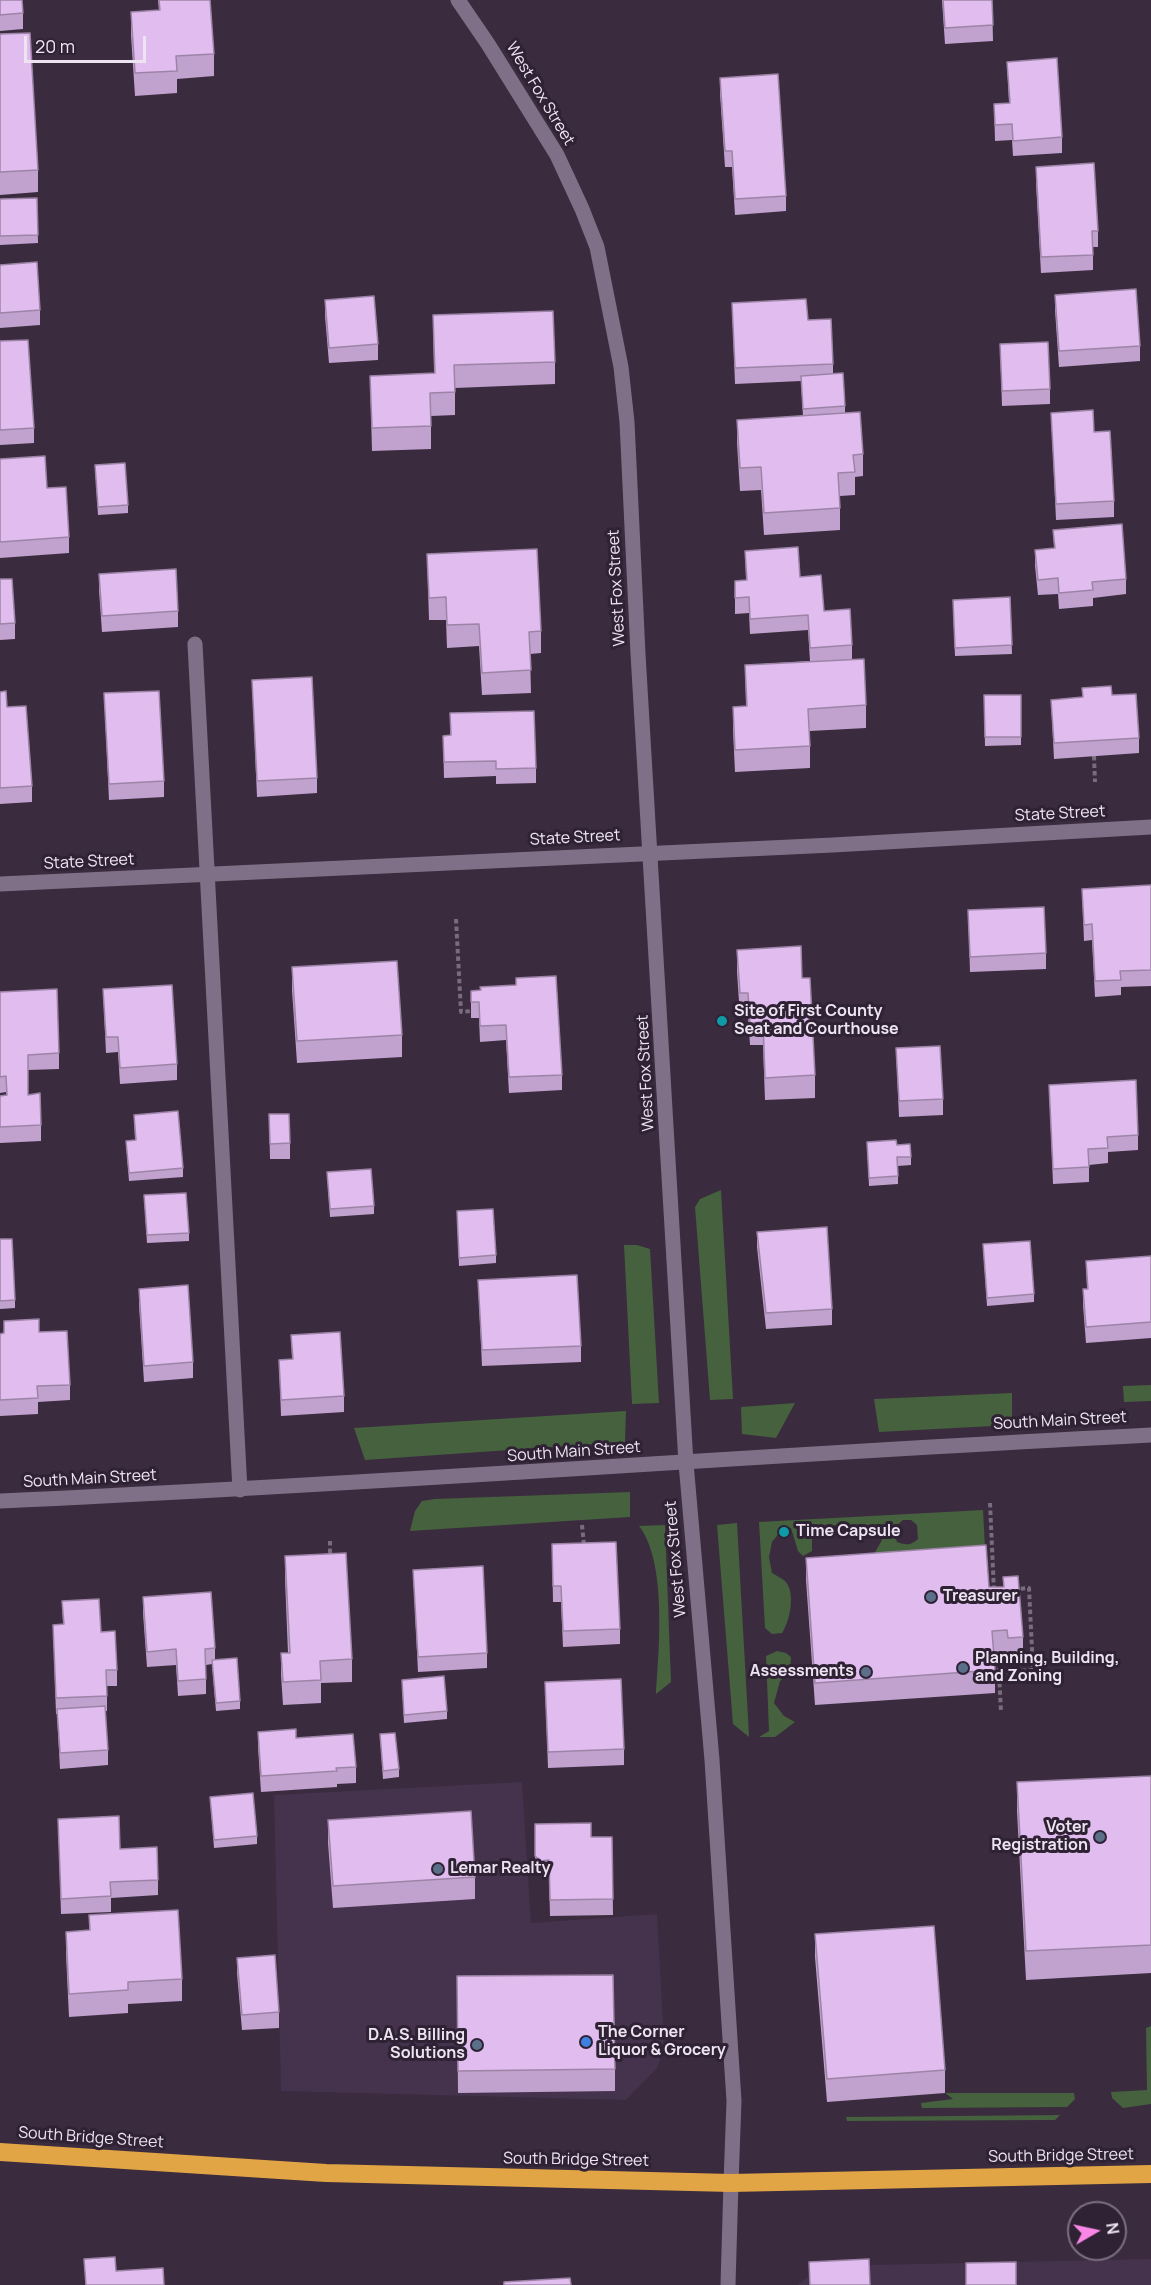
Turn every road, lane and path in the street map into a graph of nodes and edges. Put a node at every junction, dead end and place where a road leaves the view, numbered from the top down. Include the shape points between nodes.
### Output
1 (458, 0) edge
2 (195, 644) dead end
3 (1094, 756) edge
4 (1095, 782) dead end
5 (1151, 827) edge
6 (651, 852) junction
7 (208, 874) junction
8 (0, 884) edge
9 (456, 920) dead end
10 (471, 1011) edge
11 (1151, 1435) edge
12 (686, 1463) junction
13 (240, 1490) junction
14 (0, 1501) edge
15 (990, 1503) dead end
16 (582, 1525) dead end
17 (330, 1541) dead end
18 (584, 1547) edge
19 (331, 1564) edge
20 (994, 1590) junction
21 (994, 1600) edge
22 (998, 1653) edge
23 (999, 1672) junction
24 (1001, 1712) dead end
25 (0, 2152) edge
26 (1151, 2174) edge
27 (731, 2183) junction
28 (728, 2285) edge

1 - 6 street, West Fox Street via 557,155 597,248 605,280 627,422
2 - 7 street
3 - 4 path
5 - 6 street, State Street
6 - 7 street, State Street
6 - 12 street, West Fox Street
7 - 8 street, State Street
7 - 13 street
9 - 10 path via 461,1012
11 - 12 street, South Main Street
12 - 13 street, South Main Street
12 - 27 street, West Fox Street via 712,1760 734,2101
13 - 14 street, South Main Street
15 - 20 path
16 - 18 path
17 - 19 path
20 - 21 path
20 - 23 path via 1029,1588 1033,1670
22 - 23 path
23 - 24 path
25 - 27 highway, South Bridge Street via 326,2172
26 - 27 highway, South Bridge Street
27 - 28 street, West Fox Street

